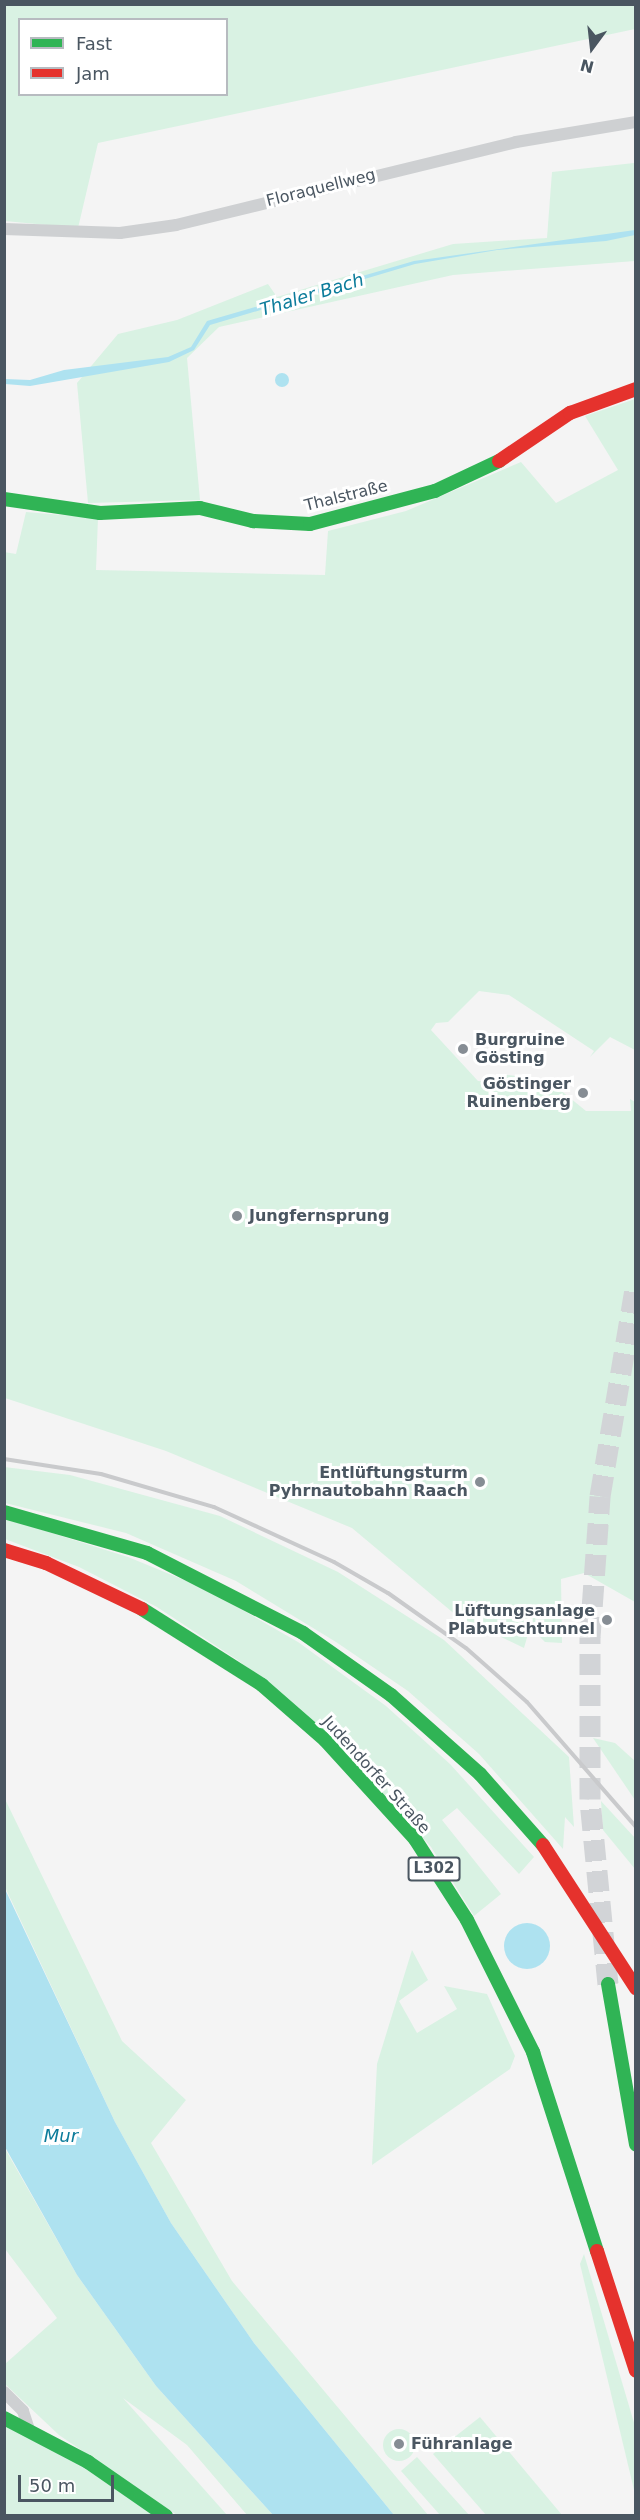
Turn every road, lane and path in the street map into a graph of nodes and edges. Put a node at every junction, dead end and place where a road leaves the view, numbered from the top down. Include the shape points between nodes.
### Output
1 (636, 122) edge
2 (4, 229) edge
3 (636, 389) edge
4 (4, 499) edge
5 (4, 1512) edge
6 (4, 1550) edge
7 (608, 1984) tunnel mouth
8 (636, 1988) edge
9 (636, 2145) edge
10 (636, 2372) edge
11 (4, 2392) edge
12 (4, 2418) edge
13 (29, 2429) junction
14 (166, 2516) edge

1 - 2 street, Floraquellweg via 516,142 176,225 120,233
3 - 4 main road, Thalstraße via 570,412 485,470 435,491 309,524 253,521 200,508 100,513
5 - 8 main road, bridge via 147,1553 303,1633 392,1695 480,1774 543,1845
6 - 10 main road, Judendorfer Straße / L302 via 46,1563 154,1615 262,1685 325,1740 415,1839 471,1929 533,2052
7 - 9 main road
11 - 13 street via 23,2411
12 - 13 main road
13 - 14 main road

